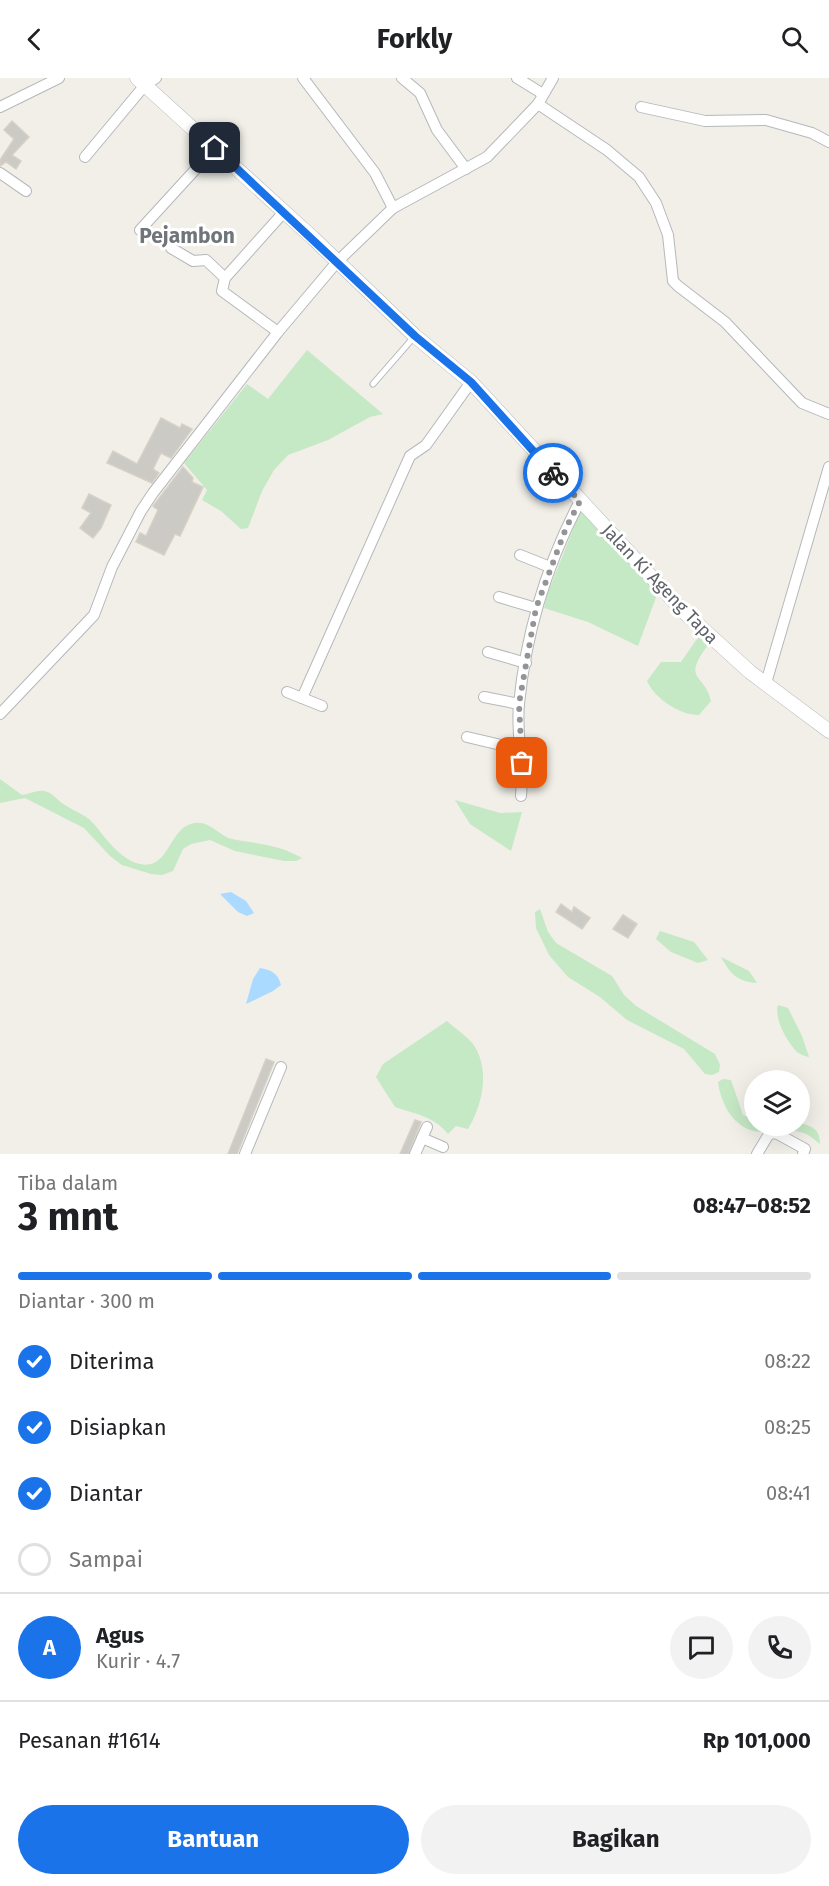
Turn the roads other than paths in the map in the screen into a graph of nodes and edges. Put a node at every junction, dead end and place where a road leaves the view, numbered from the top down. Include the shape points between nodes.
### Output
1 (59, 78) edge
2 (303, 78) edge
3 (402, 78) edge
4 (517, 78) edge
5 (553, 78) edge
6 (146, 80) edge
7 (541, 99) junction
8 (0, 107) edge
9 (641, 107) dead end
10 (829, 142) edge
11 (215, 148) junction
12 (85, 157) dead end
13 (466, 169) junction
14 (0, 173) edge
15 (26, 191) dead end
16 (393, 208) junction
17 (284, 212) junction
18 (140, 230) dead end
19 (171, 248) dead end
20 (337, 262) junction
21 (225, 278) junction
22 (278, 332) junction
23 (415, 336) junction
24 (471, 382) junction
25 (373, 384) dead end
26 (829, 414) edge
27 (829, 467) edge
28 (580, 501) junction
29 (520, 555) dead end
30 (550, 567) junction
31 (499, 597) dead end
32 (536, 608) junction
33 (488, 652) dead end
34 (526, 663) junction
35 (766, 683) junction
36 (287, 692) dead end
37 (484, 697) dead end
38 (302, 698) junction
39 (519, 704) junction
40 (322, 706) dead end
41 (0, 714) edge
42 (829, 731) edge
43 (467, 737) dead end
44 (522, 750) junction
45 (521, 796) dead end
46 (281, 1067) dead end
47 (427, 1127) dead end
48 (422, 1138) junction
49 (443, 1147) dead end
50 (245, 1154) edge
51 (415, 1154) edge
52 (757, 1154) edge
53 (803, 1154) edge

1 - 8 street
2 - 16 street via 368,164
3 - 13 street via 420,93 437,130
4 - 7 street
5 - 7 street
6 - 11 street, Jalan Ki Ageng Tapa
6 - 12 street
7 - 13 street via 487,157
7 - 26 street via 639,177 656,203 668,236 678,286 725,322 802,404
9 - 10 street via 705,121 766,120
11 - 17 street, Jalan Ki Ageng Tapa
11 - 18 street
13 - 16 street
14 - 15 street
16 - 20 street
17 - 20 street, Jalan Ki Ageng Tapa
17 - 21 street
19 - 21 street via 194,261 206,260
20 - 22 street
20 - 23 street, Jalan Ki Ageng Tapa
21 - 22 street via 222,291
22 - 41 street via 141,511 107,578 94,615
23 - 24 street, Jalan Ki Ageng Tapa
23 - 25 lane
24 - 28 street, Jalan Ki Ageng Tapa
24 - 38 street via 426,445 410,456
27 - 35 street
28 - 30 street
28 - 35 street, Jalan Ki Ageng Tapa via 684,612
29 - 30 street
30 - 32 street
31 - 32 street
32 - 34 street
33 - 34 street
34 - 39 street
35 - 42 street, Jalan Ki Ageng Tapa
36 - 38 street
37 - 39 street
38 - 40 street
39 - 44 street
43 - 44 street
44 - 45 street
46 - 50 street
47 - 48 street
48 - 49 street
48 - 51 street
52 - 53 street via 769,1134 776,1133 806,1149

